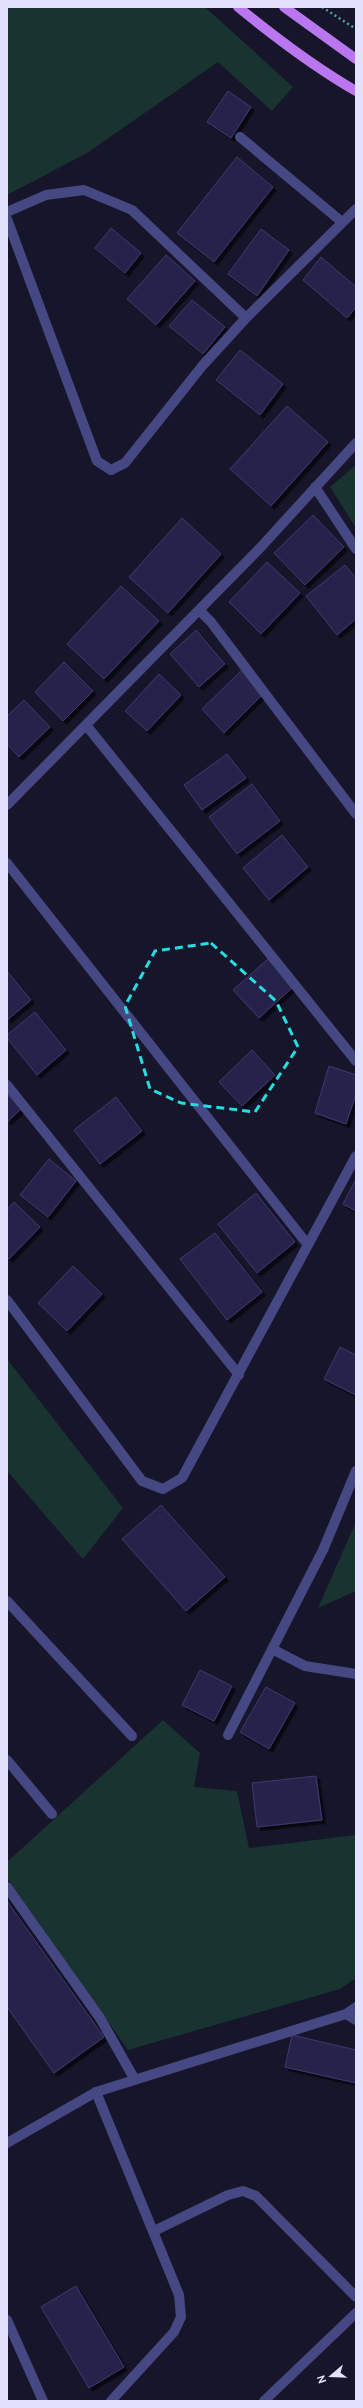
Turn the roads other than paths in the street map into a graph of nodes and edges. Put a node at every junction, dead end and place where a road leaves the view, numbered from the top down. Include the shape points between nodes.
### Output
1 (238, 7) edge
2 (284, 7) edge
3 (356, 59) edge
4 (356, 91) edge
5 (240, 137) dead end
6 (356, 209) edge
7 (7, 212) edge
8 (7, 219) edge
9 (342, 222) junction
10 (246, 318) junction
11 (356, 443) edge
12 (315, 487) junction
13 (356, 549) edge
14 (199, 610) junction
15 (86, 725) junction
16 (7, 805) edge
17 (356, 814) edge
18 (7, 863) edge
19 (356, 1061) edge
20 (7, 1085) edge
21 (356, 1156) edge
22 (308, 1245) junction
23 (7, 1300) edge
24 (239, 1375) junction
25 (356, 1471) edge
26 (7, 1601) edge
27 (272, 1649) junction
28 (356, 1674) edge
29 (228, 1734) dead end
30 (132, 1736) dead end
31 (7, 1760) edge
32 (52, 1814) dead end
33 (7, 1887) edge
34 (356, 2007) edge
35 (346, 2014) junction
36 (356, 2020) edge
37 (135, 2080) junction
38 (96, 2092) junction
39 (7, 2143) edge
40 (154, 2231) junction
41 (356, 2297) edge
42 (356, 2313) edge
43 (7, 2320) edge
44 (44, 2401) edge
45 (111, 2401) edge
46 (264, 2401) edge

1 - 4 main road via 280,41 325,73
2 - 3 main road
5 - 9 street
6 - 9 street
7 - 10 street via 46,195 84,190 132,210
8 - 10 street via 97,461 111,470 125,462 203,365
9 - 10 street
11 - 12 street
12 - 13 street
12 - 14 street
14 - 15 street
14 - 17 street via 216,628
15 - 16 street
15 - 19 street
18 - 22 street
20 - 24 street
21 - 22 street
22 - 24 street
23 - 24 street via 142,1481 163,1489 182,1478
25 - 27 street via 323,1550
26 - 30 street
27 - 28 street via 305,1666
27 - 29 street
31 - 32 street
33 - 37 street via 100,2018
34 - 35 street
35 - 36 street
35 - 37 street
37 - 38 street
38 - 39 street
38 - 40 street
40 - 41 street via 228,2195 243,2191 256,2196
40 - 45 street via 179,2294 181,2317 174,2332
42 - 46 street
43 - 44 street

